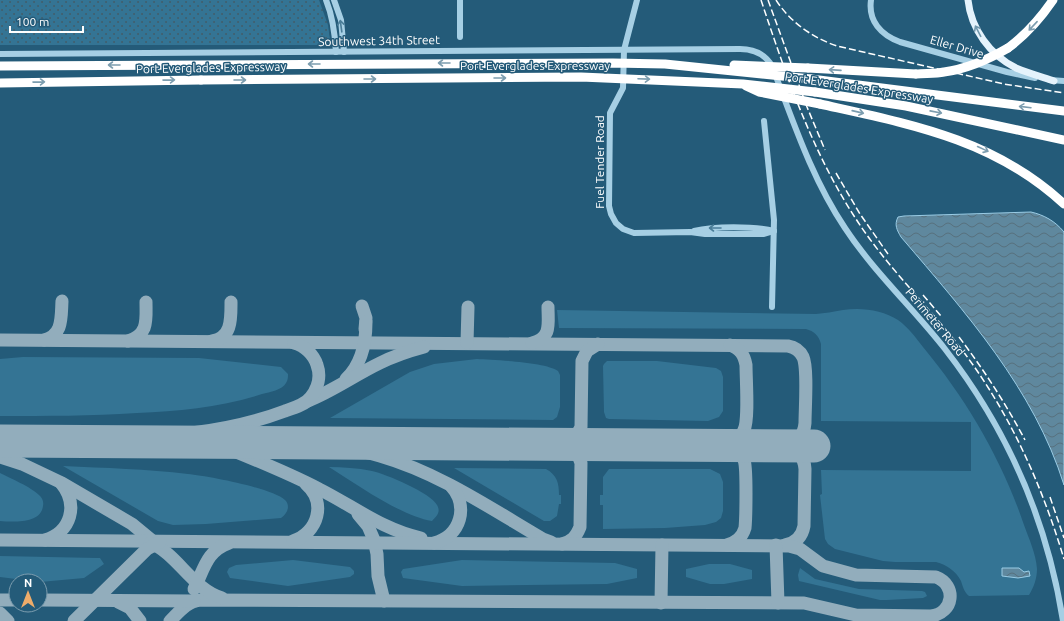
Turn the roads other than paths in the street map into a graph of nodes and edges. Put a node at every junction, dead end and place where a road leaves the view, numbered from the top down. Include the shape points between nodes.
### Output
1 (326, 0) edge
2 (334, 0) edge
3 (460, 0) edge
4 (637, 0) edge
5 (871, 0) edge
6 (968, 0) edge
7 (1053, 0) edge
8 (460, 37) dead end
9 (624, 50) junction
10 (336, 52) junction
11 (344, 52) junction
12 (758, 52) joint
13 (0, 54) edge
14 (665, 64) junction
15 (0, 66) edge
16 (1054, 80) junction
17 (1064, 81) edge
18 (0, 82) edge
19 (743, 84) junction
20 (1064, 111) edge
21 (764, 121) dead end
22 (1064, 140) edge
23 (1064, 204) edge
24 (774, 231) junction
25 (772, 307) dead end
26 (1063, 621) edge

1 - 10 street via 335,30
11 -> 2 street via 341,20
3 - 8 street
4 - 9 street, Fuel Tender Road
5 - 16 street, Eller Drive via 870,11 875,24 895,40 1007,72
16 -> 6 main road via 1023,71 998,56 983,40 977,29
7 -> 14 highway, bridge via 1034,26 1008,48 972,65 944,72 916,74
9 - 11 street, Southwest 34th Street
9 - 12 street, Southwest 34th Street via 740,49
9 - 24 street, Fuel Tender Road via 624,88 610,113 609,206 610,214 619,226 634,233 764,234
10 - 11 street, Southwest 34th Street
10 - 13 street, Southwest 34th Street
12 - 26 street, Perimeter Road via 772,66 801,143 836,213 869,262 954,361 1008,448 1025,484 1044,537
14 -> 15 highway, Port Everglades Expressway, bridge
20 -> 14 highway, Port Everglades Expressway, bridge via 811,79
16 - 17 street, Eller Drive
18 -> 19 highway, Port Everglades Expressway, bridge via 581,77
19 -> 22 highway, Port Everglades Expressway, bridge via 923,109
19 -> 23 highway, bridge via 759,92 897,122 960,140 1010,164
21 - 24 street
24 - 25 street

